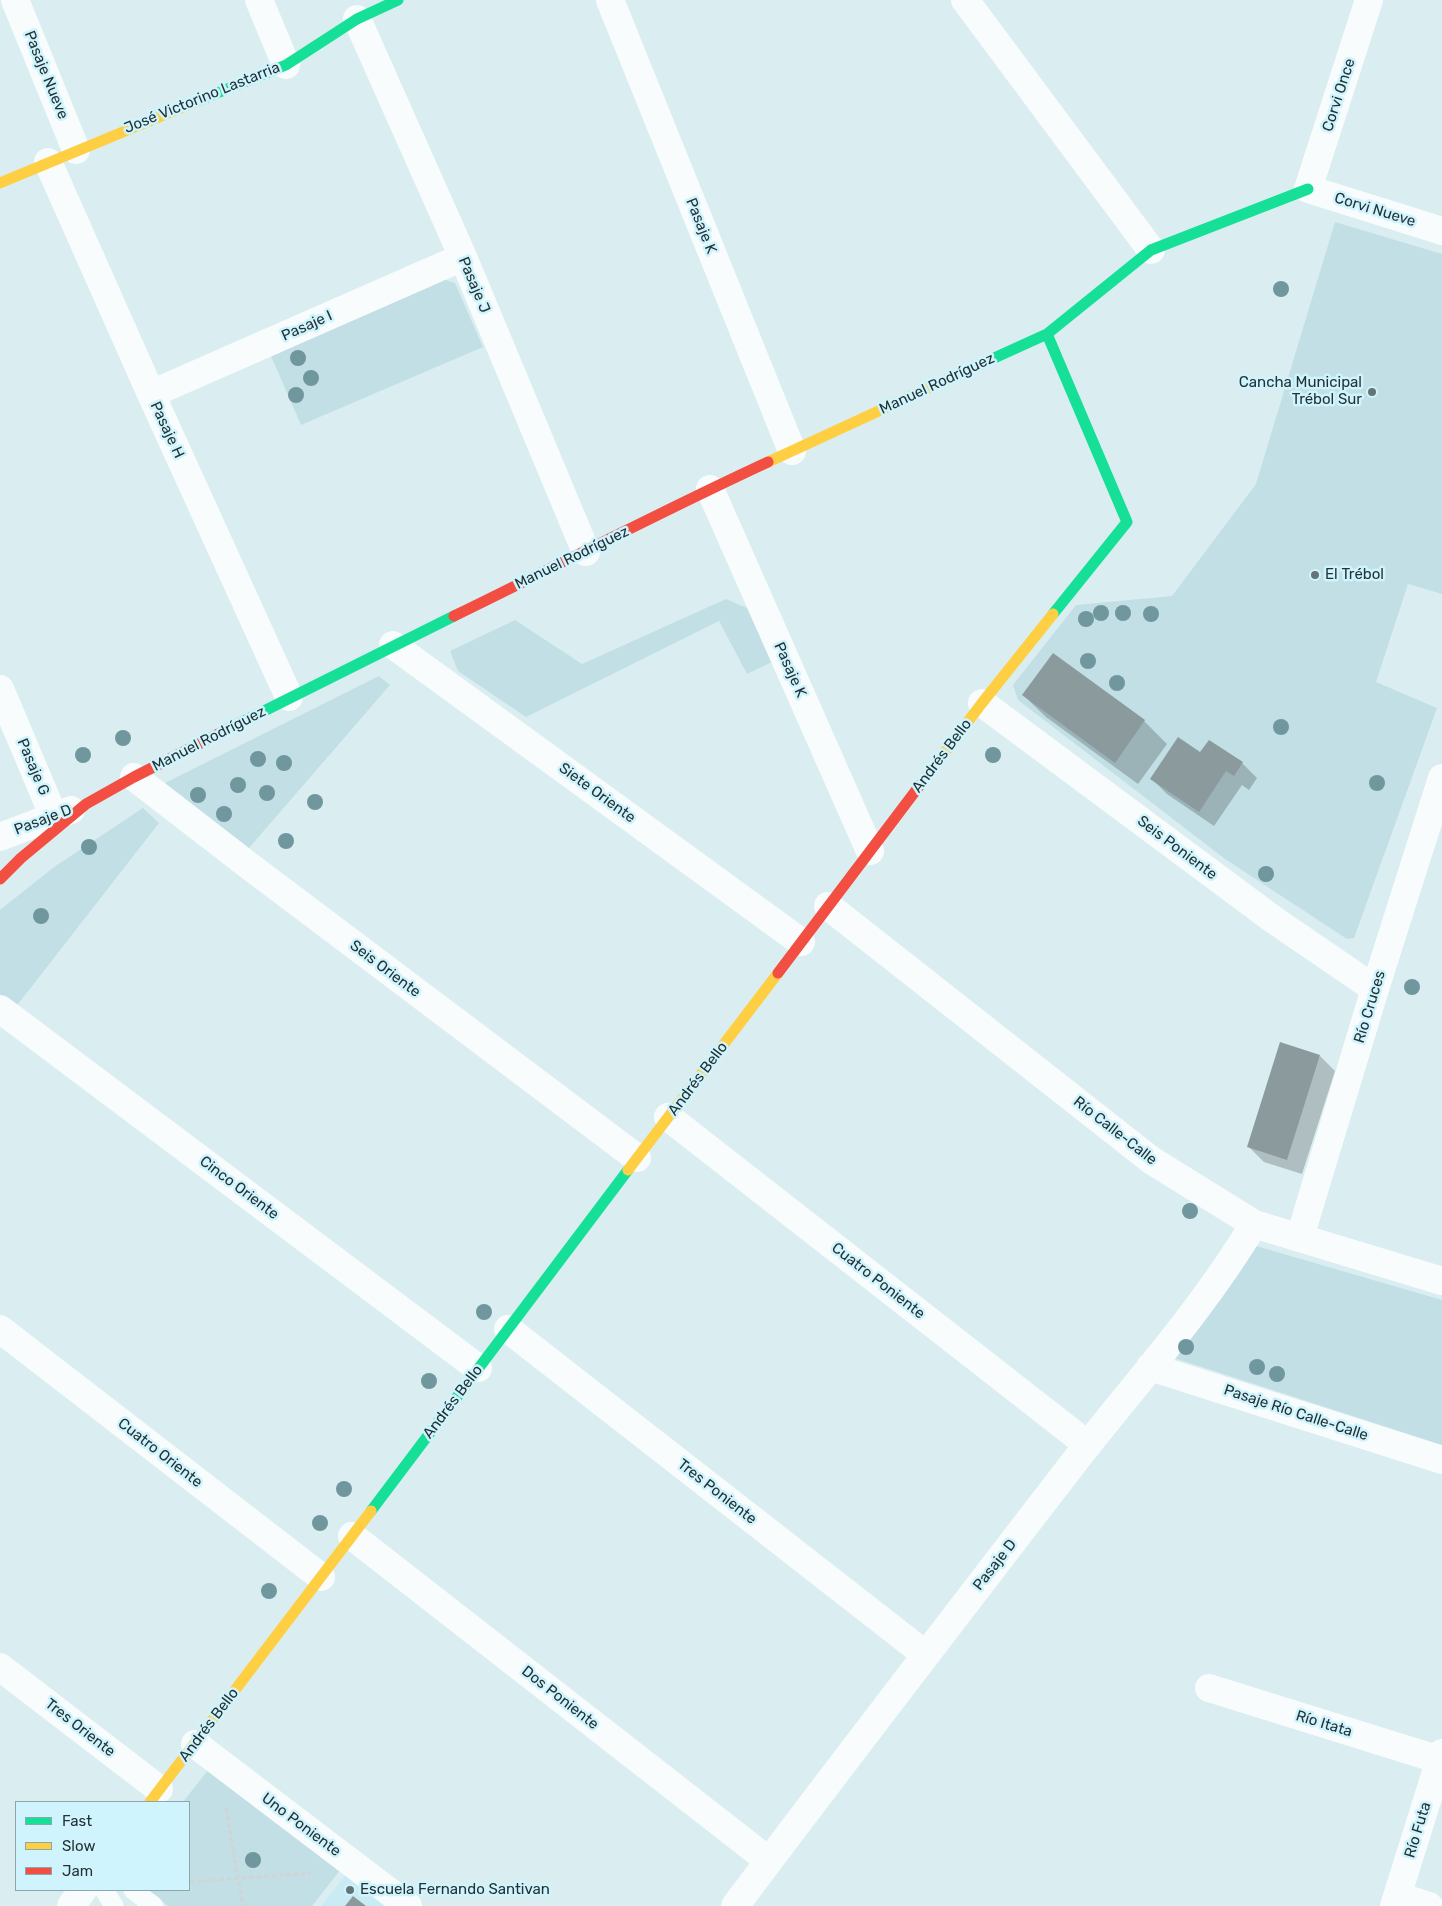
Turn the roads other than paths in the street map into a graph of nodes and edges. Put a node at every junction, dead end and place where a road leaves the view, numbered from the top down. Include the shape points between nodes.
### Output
1 (15, 0) edge
2 (259, 0) edge
3 (398, 0) edge
4 (610, 0) edge
5 (964, 0) edge
6 (1369, 0) edge
7 (357, 19) junction
8 (286, 65) junction
9 (76, 150) junction
10 (48, 162) junction
11 (0, 183) edge
12 (1308, 189) junction
13 (1442, 231) edge
14 (1151, 250) junction
15 (463, 258) junction
16 (1047, 334) junction
17 (150, 394) junction
18 (792, 451) junction
19 (710, 489) junction
20 (586, 552) junction
21 (393, 644) junction
22 (0, 689) edge
23 (289, 697) junction
24 (982, 703) junction
25 (134, 777) junction
26 (1442, 778) edge
27 (86, 804) junction
28 (54, 817) junction
29 (0, 837) edge
30 (870, 851) junction
31 (0, 879) edge
32 (828, 906) junction
33 (801, 942) junction
34 (1375, 988) junction
35 (0, 1009) edge
36 (668, 1117) junction
37 (637, 1158) junction
38 (1254, 1224) junction
39 (1300, 1237) junction
40 (1442, 1281) edge
41 (0, 1329) edge
42 (508, 1329) junction
43 (1150, 1367) junction
44 (478, 1368) junction
45 (1088, 1445) junction
46 (1442, 1460) edge
47 (352, 1536) junction
48 (321, 1577) junction
49 (926, 1655) junction
50 (0, 1666) edge
51 (1209, 1688) dead end
52 (194, 1744) junction
53 (1441, 1756) edge
54 (154, 1796) edge
55 (769, 1860) junction
56 (82, 1891) edge
57 (105, 1891) edge
58 (134, 1891) edge
59 (1396, 1901) edge
60 (71, 1906) edge
61 (114, 1906) edge
62 (154, 1906) edge
63 (408, 1906) edge
64 (735, 1906) edge
65 (1429, 1906) edge

1 - 9 street, Pasaje Nueve
2 - 8 street
3 - 7 street, José Victorino Lastarria
4 - 18 street, Pasaje K
5 - 14 street
6 - 12 street, Corvi Once
7 - 8 street, José Victorino Lastarria
7 - 15 street, Pasaje J
8 - 9 street, José Victorino Lastarria
9 - 10 street, José Victorino Lastarria
10 - 11 street, José Victorino Lastarria
10 - 17 street, Pasaje H
12 - 13 street, Corvi Nueve
12 - 14 street, Manuel Rodríguez
14 - 16 street, Manuel Rodríguez
15 - 17 street, Pasaje I
15 - 20 street, Pasaje J
16 - 18 street, Manuel Rodríguez
16 - 24 street, Andrés Bello via 1127,522
17 - 23 street, Pasaje H
18 - 19 street, Manuel Rodríguez
19 - 20 street, Manuel Rodríguez
19 - 30 street, Pasaje K
20 - 21 street, Manuel Rodríguez
21 - 23 street, Manuel Rodríguez
21 - 33 street, Siete Oriente
22 - 28 street, Pasaje G
23 - 25 street, Manuel Rodríguez
24 - 30 street, Andrés Bello
24 - 34 street, Seis Poniente via 1274,920
25 - 27 street, Manuel Rodríguez
25 - 37 street, Seis Oriente
26 - 34 street, Río Cruces
27 - 28 street, Pasaje D
27 - 31 street, Manuel Rodríguez
28 - 29 street, Pasaje D
30 - 32 street, Andrés Bello
32 - 33 street, Andrés Bello
32 - 38 street, Río Calle-Calle via 1151,1160
33 - 36 street, Andrés Bello
34 - 39 street, Río Cruces
35 - 44 street, Cinco Oriente
36 - 37 street, Andrés Bello
36 - 45 street, Cuatro Poniente
37 - 42 street, Andrés Bello
38 - 39 street, Río Calle-Calle
38 - 43 street, Pasaje D via 1229,1265
39 - 40 street, Río Calle-Calle
41 - 48 street, Cuatro Oriente
42 - 44 street, Andrés Bello
42 - 49 street, Tres Poniente
43 - 45 street, Pasaje D
43 - 46 street, Pasaje Río Calle-Calle
44 - 47 street, Andrés Bello
45 - 49 street, Pasaje D
47 - 48 street, Andrés Bello
47 - 55 street, Dos Poniente
48 - 52 street, Andrés Bello
49 - 55 street, Pasaje D
50 - 54 street, Tres Oriente
51 - 53 street, Río Itata
52 - 54 street, Andrés Bello
52 - 63 street, Uno Poniente
53 - 59 street, Río Futa
55 - 64 street, Pasaje D
56 - 60 street
57 - 61 lane
58 - 62 lane
59 - 65 street

